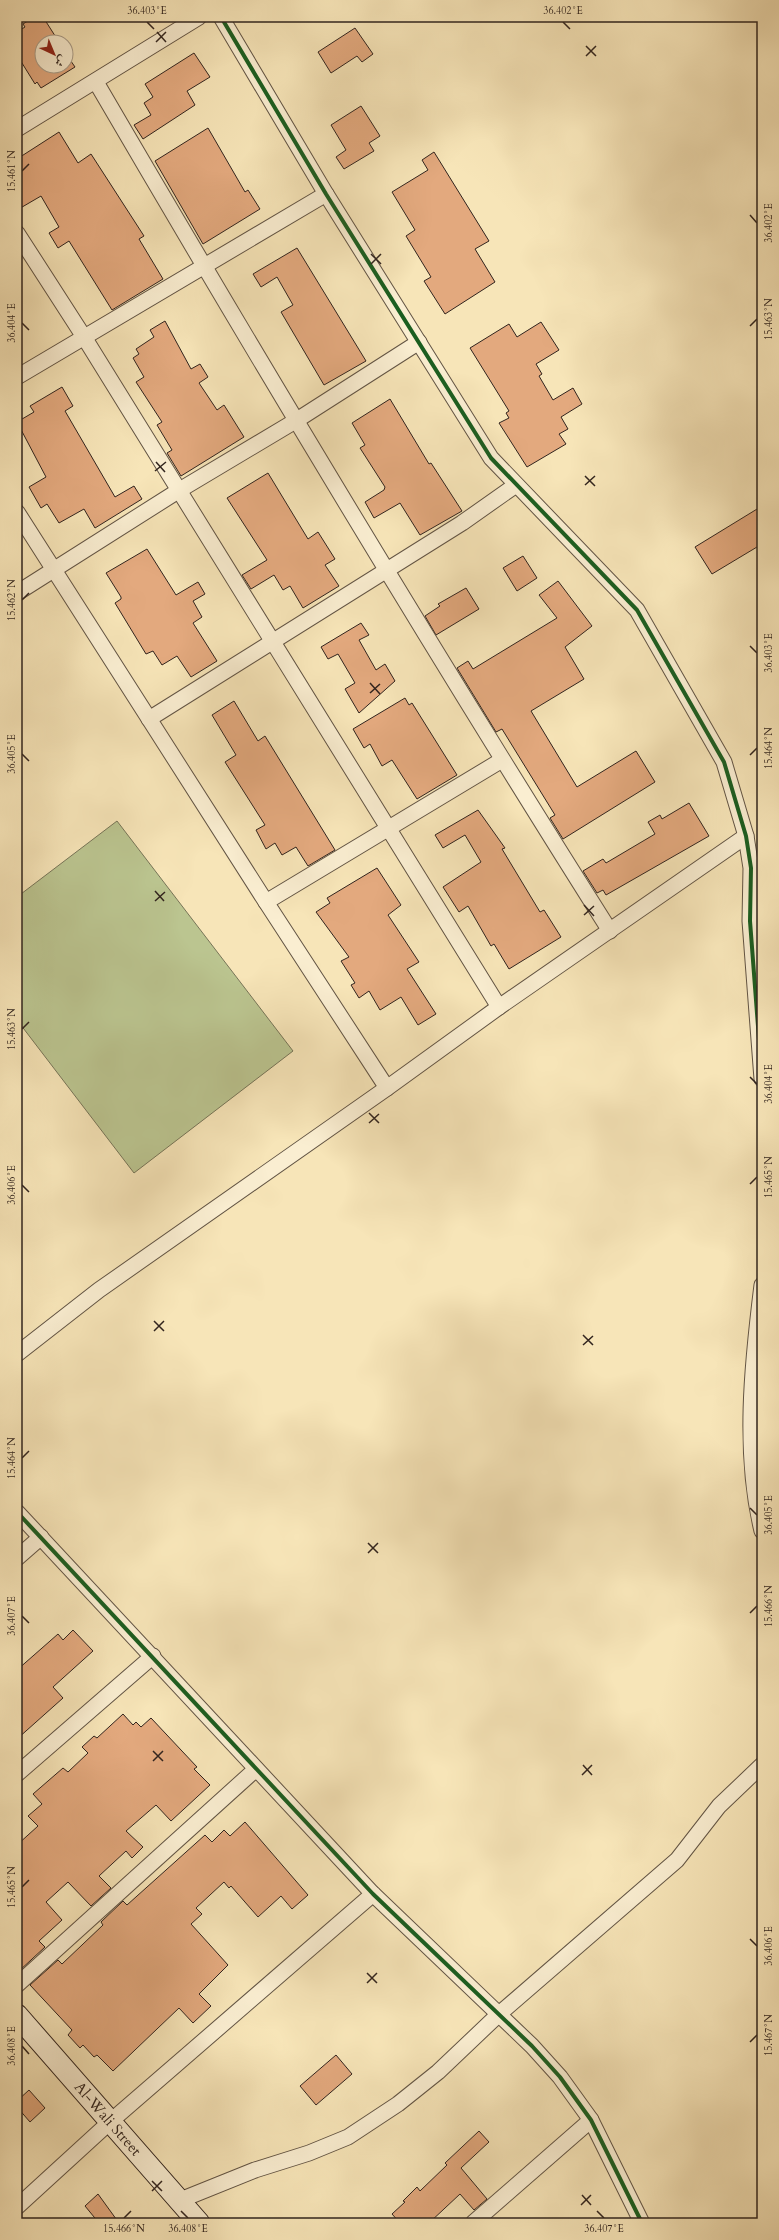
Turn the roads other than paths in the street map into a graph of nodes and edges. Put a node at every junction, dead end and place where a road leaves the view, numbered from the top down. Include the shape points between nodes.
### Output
1 (199, 17) edge
2 (221, 17) edge
3 (96, 82) junction
4 (17, 128) edge
5 (326, 194) junction
6 (17, 233) edge
7 (204, 267) junction
8 (84, 337) junction
9 (419, 342) junction
10 (17, 378) edge
11 (297, 420) junction
12 (516, 485) junction
13 (178, 491) junction
14 (17, 512) edge
15 (386, 568) junction
16 (53, 569) junction
17 (17, 593) edge
18 (272, 640) junction
19 (149, 719) junction
20 (502, 760) junction
21 (387, 829) junction
22 (746, 836) junction
23 (266, 902) junction
24 (610, 931) junction
25 (499, 1007) junction
26 (762, 1079) edge
27 (387, 1088) junction
28 (762, 1285) edge
29 (17, 1354) edge
30 (17, 1512) edge
31 (762, 1531) edge
32 (41, 1537) junction
33 (17, 1558) edge
34 (153, 1656) junction
35 (762, 1764) edge
36 (256, 1769) junction
37 (17, 1774) edge
38 (373, 1894) junction
39 (17, 1985) edge
40 (17, 2015) edge
41 (498, 2015) junction
42 (591, 2120) junction
43 (111, 2121) junction
44 (178, 2201) junction
45 (17, 2207) edge
46 (199, 2223) edge
47 (473, 2223) edge
48 (642, 2223) edge

1 - 3 street
2 - 5 street
3 - 4 street
3 - 7 street
5 - 7 street
5 - 9 street
6 - 8 street
7 - 8 street
7 - 11 street
8 - 10 street
8 - 13 street
9 - 11 street
9 - 12 street via 491,458
11 - 13 street
11 - 15 street
12 - 15 street via 462,523
12 - 22 street via 637,610 724,762
13 - 16 street
13 - 18 street
14 - 16 street
15 - 18 street
15 - 20 street
16 - 17 street
16 - 19 street
18 - 19 street
18 - 21 street
19 - 23 street
20 - 21 street
20 - 24 street
21 - 23 street
21 - 25 street
22 - 24 street
22 - 26 street via 751,868 750,921
23 - 27 street
24 - 25 street
25 - 27 street
27 - 29 street via 99,1290
28 - 31 street via 755,1340 751,1446 756,1508
30 - 32 street
32 - 33 street
32 - 34 street
34 - 36 street
34 - 37 street
35 - 41 street via 719,1806 677,1860
36 - 38 street
36 - 39 street
38 - 41 street
38 - 43 street
40 - 43 main road, Al-Wali Street
41 - 42 street via 532,2046 560,2077
41 - 44 street via 438,2072 398,2104 348,2137
42 - 47 street
42 - 48 street
43 - 44 main road, Al-Wali Street
43 - 45 street
44 - 46 main road, Al-Wali Street

